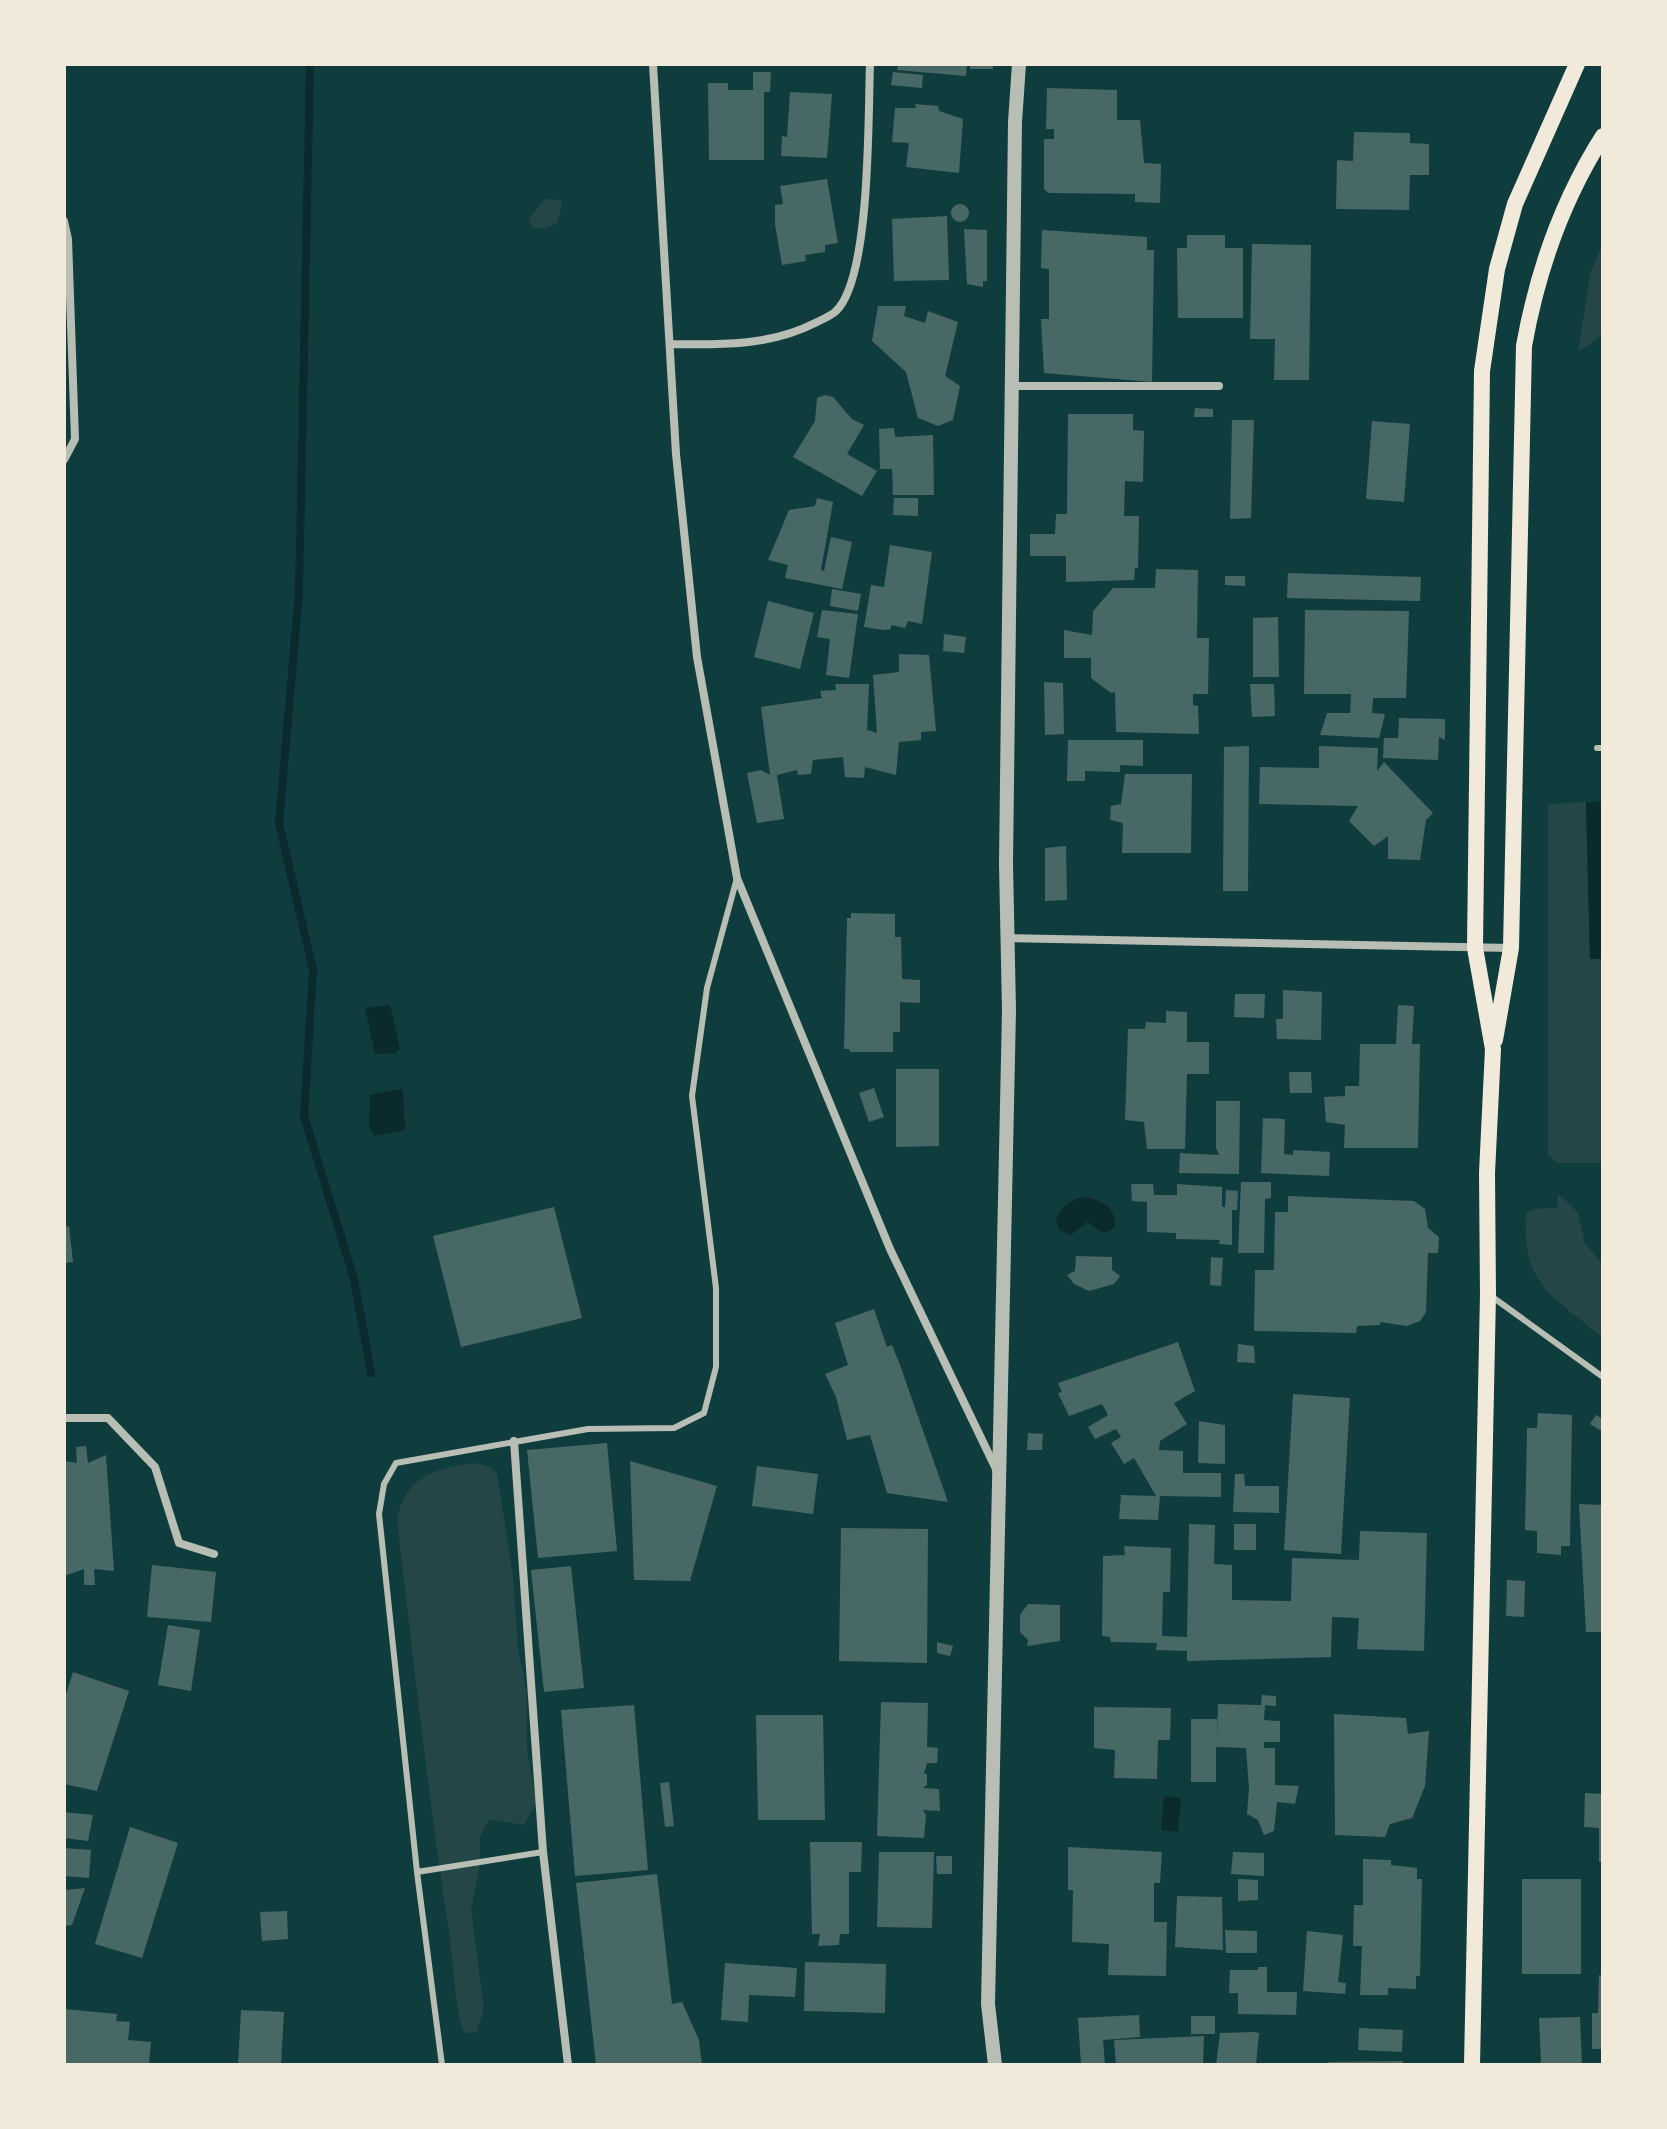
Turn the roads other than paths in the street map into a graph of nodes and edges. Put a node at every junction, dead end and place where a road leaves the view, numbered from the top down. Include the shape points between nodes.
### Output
1 (653, 64) edge
2 (870, 64) edge
3 (1019, 64) edge
4 (1577, 64) edge
5 (1603, 136) edge
6 (64, 221) edge
7 (671, 344) junction
8 (1014, 386) junction
9 (1219, 386) dead end
10 (64, 460) edge
11 (737, 878) junction
12 (1007, 938) junction
13 (1475, 948) junction
14 (1511, 948) junction
15 (1493, 1049) junction
16 (1488, 1294) junction
17 (1603, 1377) edge
18 (64, 1418) edge
19 (514, 1441) junction
20 (997, 1471) junction
21 (214, 1554) dead end
22 (543, 1852) junction
23 (417, 1872) junction
24 (442, 2065) edge
25 (568, 2065) edge
26 (995, 2065) edge
27 (1472, 2065) edge

1 - 7 street
2 - 7 street via 864,213 853,280 837,311 789,336 730,345
3 - 8 street
4 - 13 main road via 1515,204 1497,269 1482,371
5 - 14 main road via 1554,236 1534,291 1524,346
6 - 10 street via 75,439
7 - 11 street via 676,454 697,657
8 - 9 street
8 - 12 street
11 - 19 lane via 707,988 692,1096 716,1288 716,1367 709,1402 704,1413 674,1428 588,1429
11 - 20 street via 890,1249
12 - 13 street
12 - 20 street
13 - 14 street
13 - 15 main road
14 - 15 main road
15 - 16 main road
16 - 17 lane
16 - 27 main road
18 - 21 street via 108,1418 155,1467 179,1543
19 - 22 street
19 - 23 lane via 396,1463 384,1484 379,1514
20 - 26 street via 988,2004
22 - 23 lane
22 - 25 street
23 - 24 lane

